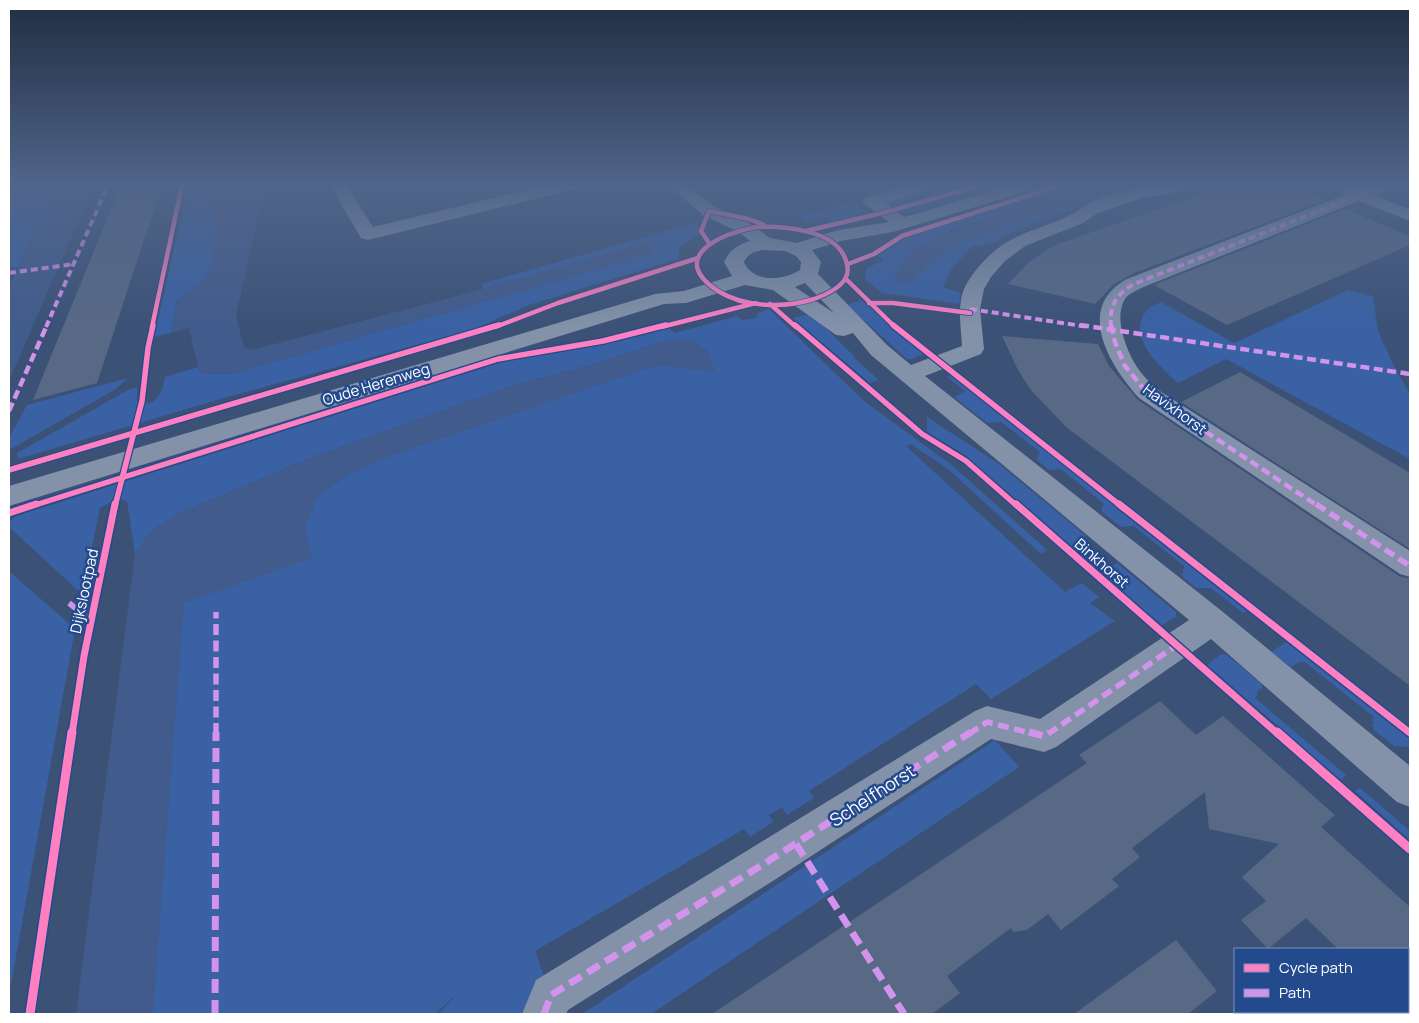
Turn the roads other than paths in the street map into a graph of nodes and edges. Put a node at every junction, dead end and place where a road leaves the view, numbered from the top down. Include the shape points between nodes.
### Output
1 (722, 233) edge
2 (751, 233) edge
3 (881, 233) edge
4 (1039, 233) edge
5 (1263, 233) edge
6 (765, 244) junction
7 (804, 261) junction
8 (741, 265) junction
9 (778, 284) junction
10 (879, 350) junction
11 (908, 374) junction
12 (9, 496) edge
13 (1410, 566) edge
14 (1212, 621) junction
15 (1410, 789) edge
16 (544, 1014) edge

1 - 8 street
2 - 6 street
3 - 7 street via 852,246
4 - 11 street via 1018,242 998,257 974,289 970,309 973,349
5 - 13 street, Havixhorst via 1138,282 1116,297 1111,313 1116,346 1126,368 1147,393
6 - 7 street via 785,245
6 - 8 street via 751,247
7 - 9 street via 795,281
7 - 10 street, Binkhorst
8 - 9 street via 762,283
8 - 12 street, Oude Herenweg via 686,297 662,298
9 - 10 street, Binkhorst via 846,332
10 - 11 street, Binkhorst
11 - 14 street, Binkhorst
14 - 15 street, Binkhorst
14 - 16 street, Schelfhorst via 1044,736 987,722 551,995

